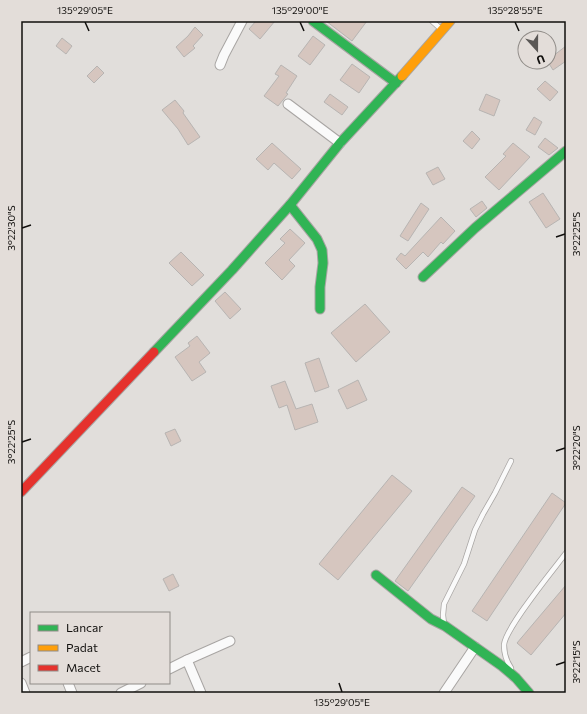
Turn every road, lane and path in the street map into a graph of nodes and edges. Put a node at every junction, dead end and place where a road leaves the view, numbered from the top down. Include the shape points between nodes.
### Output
1 (242, 21) edge
2 (313, 21) edge
3 (432, 21) edge
4 (450, 21) edge
5 (442, 30) junction
6 (220, 65) dead end
7 (396, 84) junction
8 (288, 104) dead end
9 (340, 143) junction
10 (566, 152) edge
11 (290, 205) junction
12 (423, 277) dead end
13 (320, 309) dead end
14 (511, 461) dead end
15 (21, 492) edge
16 (566, 553) edge
17 (376, 575) dead end
18 (445, 626) junction
19 (230, 641) dead end
20 (474, 647) junction
21 (30, 658) edge
22 (187, 660) junction
23 (21, 662) edge
24 (170, 668) edge
25 (516, 678) junction
26 (21, 683) edge
27 (139, 684) edge
28 (26, 693) edge
29 (121, 693) edge
30 (201, 693) edge
31 (444, 693) edge
32 (528, 693) edge

1 - 6 street
2 - 7 street
3 - 5 lane
4 - 5 street
5 - 7 street
7 - 9 street
8 - 9 street
9 - 11 street
10 - 12 street via 493,212
11 - 13 street via 315,236 322,250
11 - 15 street via 159,348
14 - 18 lane via 483,514 464,564 444,604
16 - 25 lane via 506,636 505,651
17 - 18 street via 431,619
18 - 20 street
19 - 22 street
20 - 25 street
20 - 31 street
21 - 23 street
22 - 24 street
22 - 30 street
25 - 32 street
26 - 28 street
27 - 29 street

